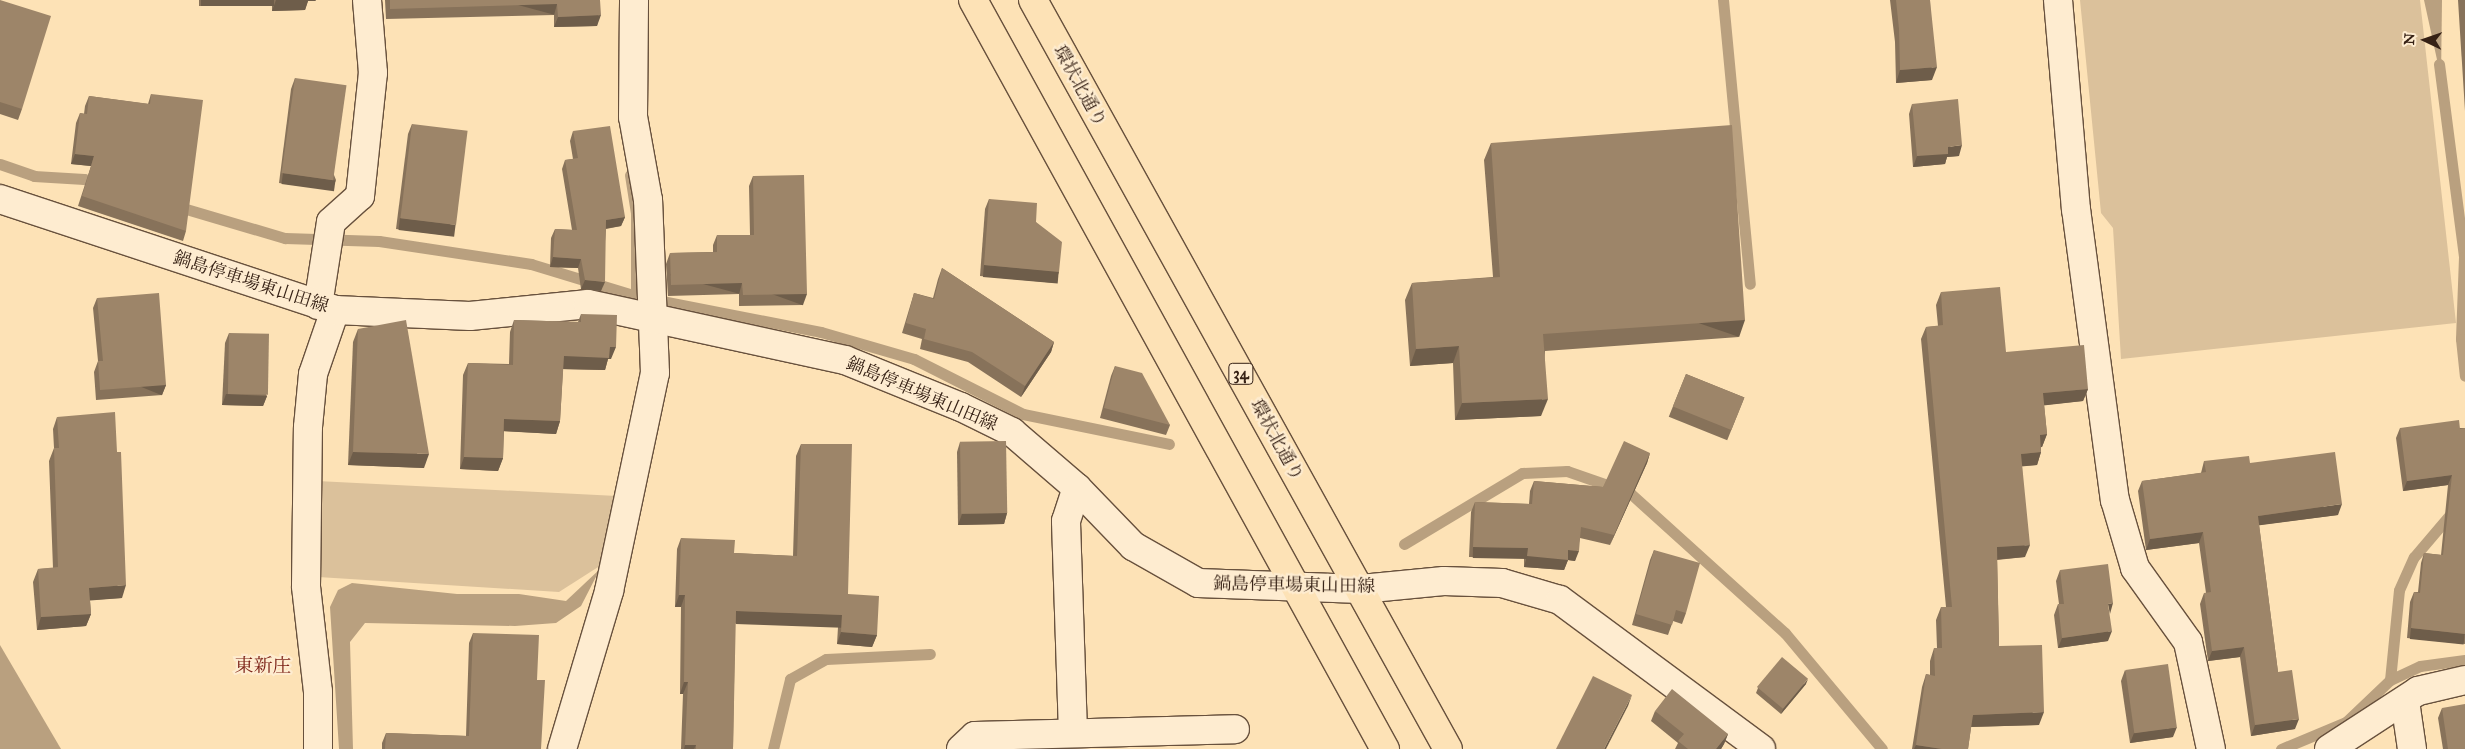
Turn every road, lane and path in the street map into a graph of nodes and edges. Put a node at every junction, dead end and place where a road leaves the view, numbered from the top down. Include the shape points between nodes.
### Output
1 (367, 0) edge
2 (634, 0) edge
3 (973, 0) edge
4 (1033, 0) edge
5 (2058, 0) edge
6 (0, 199) edge
7 (654, 305) junction
8 (326, 308) junction
9 (1077, 488) junction
10 (1294, 586) junction
11 (1361, 589) junction
12 (2465, 680) edge
13 (2404, 701) junction
14 (1235, 729) dead end
15 (1073, 733) junction
16 (318, 749) edge
17 (562, 749) edge
18 (961, 749) edge
19 (1385, 749) edge
20 (1448, 749) edge
21 (1761, 749) edge
22 (2211, 749) edge
23 (2329, 749) edge
24 (2412, 749) edge

1 - 8 street via 373,73 360,196 331,222 326,253
2 - 7 street via 632,117 648,200
3 - 10 highway
4 - 11 highway, 環状北通り / 34
5 - 22 street via 2076,209 2115,500 2135,568 2188,642
6 - 8 street, 鍋島停車場東山田線
7 - 8 street, 鍋島停車場東山田線 via 588,304 470,316
7 - 9 street, 鍋島停車場東山田線 via 844,360 961,407 1012,432
7 - 17 street via 655,373 610,591
8 - 16 street via 313,374 308,427 306,586 318,692
9 - 10 street, 鍋島停車場東山田線 via 1133,546 1198,583
9 - 15 street via 1066,522
10 - 11 street, 鍋島停車場東山田線
10 - 19 highway
11 - 20 highway, 環状北通り / 34
11 - 21 street, 鍋島停車場東山田線 via 1444,581 1502,583 1560,600
12 - 13 street via 2418,691
13 - 23 street
13 - 24 street
14 - 15 street
15 - 18 street via 975,736

